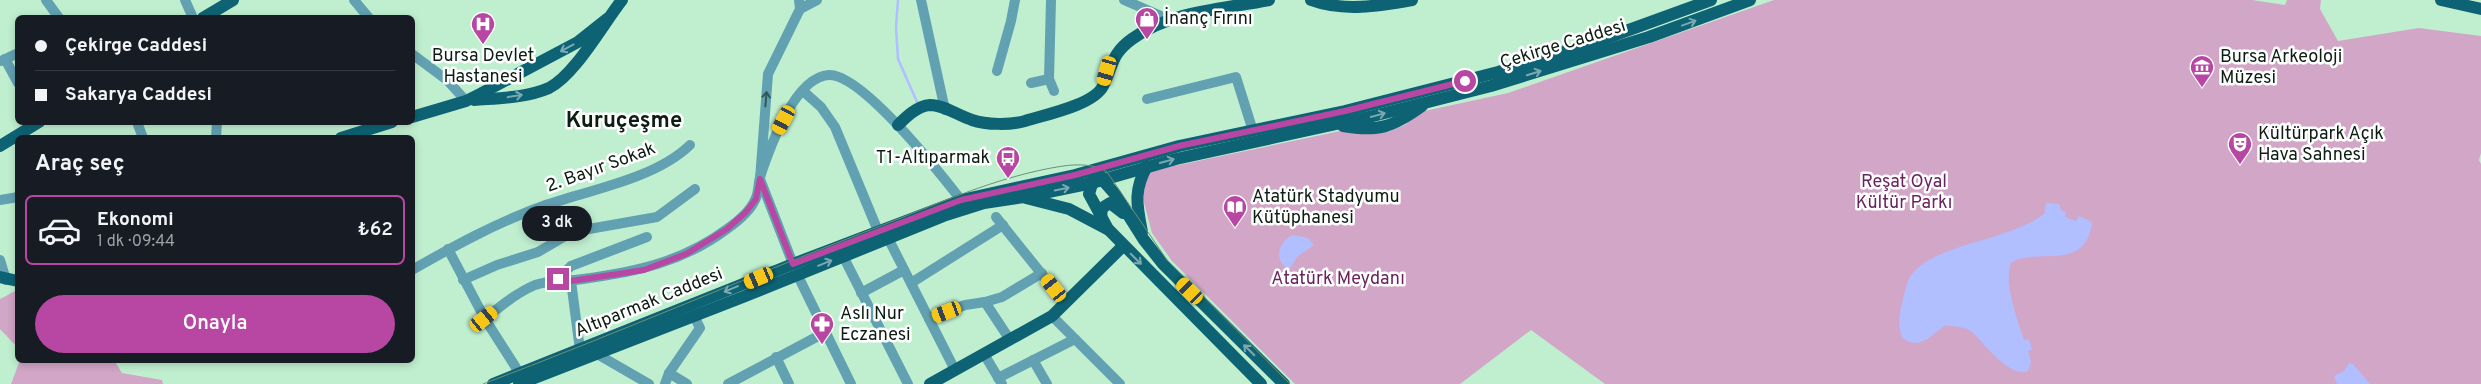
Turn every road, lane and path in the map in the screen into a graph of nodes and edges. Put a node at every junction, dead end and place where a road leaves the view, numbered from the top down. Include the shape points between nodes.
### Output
1 (46, 0) edge
2 (185, 0) edge
3 (233, 0) edge
4 (354, 0) edge
5 (622, 0) edge
6 (817, 0) edge
7 (921, 0) edge
8 (1015, 0) edge
9 (1051, 0) edge
10 (1124, 0) edge
11 (1269, 0) edge
12 (1311, 0) edge
13 (1412, 0) edge
14 (1712, 0) edge
15 (1750, 0) edge
16 (2441, 0) edge
17 (1232, 3) edge
18 (799, 5) edge
19 (2481, 9) edge
20 (57, 15) edge
21 (192, 15) edge
22 (208, 15) edge
23 (366, 15) edge
24 (607, 19) junction
25 (1168, 19) junction
26 (15, 54) edge
27 (415, 56) edge
28 (3, 60) edge
29 (996, 71) dead end
30 (15, 78) edge
31 (1049, 79) junction
32 (1031, 83) dead end
33 (1054, 90) dead end
34 (803, 91) junction
35 (1147, 99) dead end
36 (466, 101) junction
37 (945, 110) junction
38 (415, 116) edge
39 (36, 125) edge
40 (382, 125) edge
41 (898, 125) junction
42 (1253, 131) junction
43 (19, 135) edge
44 (351, 135) edge
45 (15, 137) edge
46 (690, 145) dead end
47 (0, 146) edge
48 (1109, 165) junction
49 (1147, 166) junction
50 (1075, 175) junction
51 (760, 179) junction
52 (1097, 179) junction
53 (695, 189) dead end
54 (1024, 197) junction
55 (15, 198) edge
56 (0, 200) edge
57 (961, 200) junction
58 (996, 216) dead end
59 (1101, 218) junction
60 (1134, 224) junction
61 (1003, 225) junction
62 (1108, 229) junction
63 (883, 234) junction
64 (647, 237) dead end
65 (1144, 240) junction
66 (1123, 246) junction
67 (448, 249) junction
68 (843, 256) junction
69 (0, 260) edge
70 (415, 268) edge
71 (795, 269) junction
72 (904, 270) junction
73 (1042, 274) junction
74 (8, 279) edge
75 (558, 279) junction
76 (464, 280) junction
77 (571, 281) junction
78 (911, 283) junction
79 (861, 293) junction
80 (985, 302) junction
81 (1065, 303) junction
82 (694, 316) junction
83 (1052, 316) junction
84 (484, 319) junction
85 (929, 319) junction
86 (824, 333) junction
87 (1075, 339) junction
88 (1010, 340) junction
89 (580, 350) junction
90 (597, 354) junction
91 (984, 354) junction
92 (776, 357) junction
93 (1033, 360) junction
94 (955, 370) junction
95 (669, 373) junction
96 (522, 381) edge
97 (1000, 381) edge
98 (735, 382) edge
99 (494, 384) edge
100 (649, 384) edge
101 (665, 384) edge
102 (687, 384) edge
103 (789, 384) edge
104 (851, 384) edge
105 (908, 384) edge
106 (930, 384) edge
107 (1047, 384) edge
108 (1120, 384) edge
109 (1262, 384) edge
110 (1284, 384) edge

1 - 20 street
2 - 21 street
3 - 22 main road
4 - 23 street
5 - 24 main road
6 - 18 street
7 - 37 street
8 - 29 street
9 - 31 street
10 - 25 street
11 - 17 main road
12 - 13 main road via 1349,7
14 - 42 main road, Çekirge Caddesi via 1604,39 1498,72
49 -> 15 main road, Çekirge Caddesi via 1336,125 1491,86 1563,65
16 - 19 main road
17 - 25 main road
51 -> 18 street via 768,74
24 -> 36 main road via 578,42
36 -> 24 main road via 509,97 549,88 580,58
25 - 37 main road via 1123,46 1107,71 1103,87 1096,95 1076,106 1023,122 1005,123 974,121
26 - 28 street
27 - 36 street via 447,80
28 - 30 street
31 - 32 street
31 - 33 street
34 - 41 street via 815,79 829,75 847,80
34 - 51 street via 778,132
34 - 63 street via 821,107 835,127
35 - 42 street via 1236,77
36 - 38 main road
37 - 41 main road via 930,105 917,109
39 - 43 main road
40 - 44 main road
41 - 57 street
42 - 48 main road, Çekirge Caddesi
45 - 47 main road
46 - 67 street, 2. Bayır Sokak via 660,168 541,207
48 - 50 main road, Çekirge Caddesi
48 - 52 main road
49 - 52 main road, Çekirge Caddesi
49 - 65 main road via 1138,181 1136,194
50 - 52 main road
50 - 57 main road, Altıparmak Caddesi
51 - 71 street
51 - 77 street via 756,199 746,212 699,248 644,270
54 -> 52 main road, Altıparmak Caddesi
52 - 59 main road via 1089,194
52 - 60 main road
53 - 76 street via 657,218 572,232 538,252
54 - 62 main road via 1069,209
54 - 63 main road, Altıparmak Caddesi via 984,203
55 - 56 street
57 - 63 main road, Altıparmak Caddesi
58 - 61 street
59 - 60 main road via 1102,208 1113,204
59 - 62 main road
60 - 65 main road
61 - 73 street
61 - 78 street
62 - 66 main road
63 - 68 main road, Altıparmak Caddesi
63 - 71 main road, Altıparmak Caddesi
63 - 72 street
64 - 75 street via 571,266
110 -> 65 main road via 1163,264
66 - 81 main road
66 -> 109 main road
67 - 70 street, 2. Bayır Sokak
67 - 76 street
71 -> 68 main road, Altıparmak Caddesi
68 - 79 street
69 - 74 street
71 - 82 main road, Altıparmak Caddesi
71 - 86 street
71 -> 89 main road, Altıparmak Caddesi
72 - 78 street
72 - 79 street
73 - 80 street
73 - 81 street
75 - 77 street
75 - 84 street via 512,297
76 - 84 street
77 - 89 street
78 - 85 street
79 - 105 street
80 - 85 street via 965,305
80 - 88 street
81 - 83 main road
82 - 90 main road, Altıparmak Caddesi
82 - 95 street via 700,328
83 - 87 street
83 - 88 main road
84 - 96 street
85 - 94 street
86 - 92 street
86 - 104 street
87 - 93 street
87 - 108 street
88 - 91 main road
89 - 96 main road, Altıparmak Caddesi
90 - 96 main road, Altıparmak Caddesi
90 - 100 street
91 - 94 main road
91 - 97 street
92 - 98 street
92 - 103 street
93 - 97 street
93 - 107 street
94 - 106 main road
95 - 101 street
95 - 102 street
96 - 99 main road, Altıparmak Caddesi

